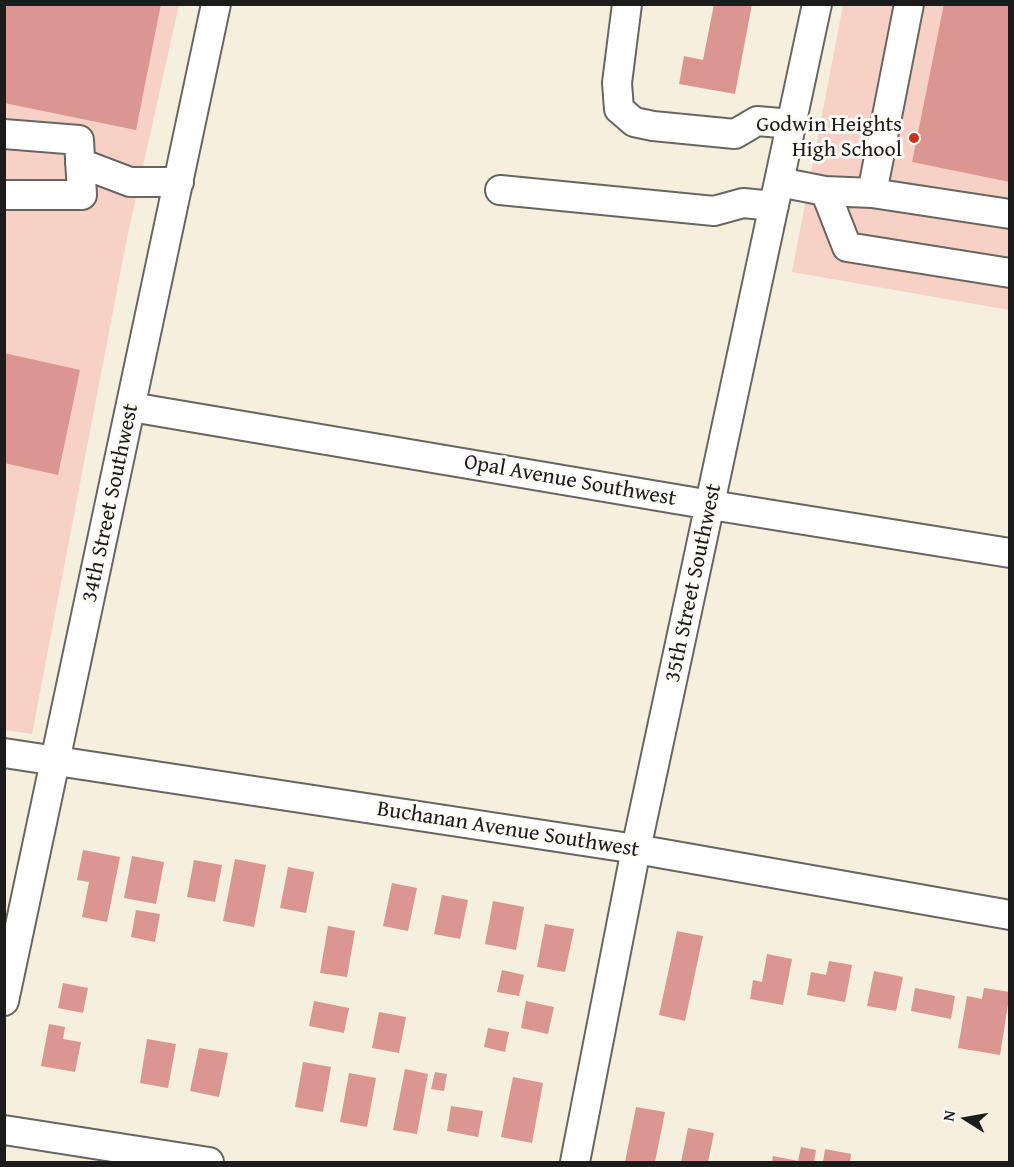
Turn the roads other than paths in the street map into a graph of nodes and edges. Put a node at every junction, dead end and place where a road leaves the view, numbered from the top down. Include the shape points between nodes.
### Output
1 (216, 4) edge
2 (627, 4) edge
3 (817, 4) edge
4 (909, 4) edge
5 (792, 124) junction
6 (4, 134) edge
7 (80, 163) junction
8 (179, 182) junction
9 (500, 190) dead end
10 (825, 191) junction
11 (872, 193) junction
12 (777, 194) junction
13 (4, 195) edge
14 (1010, 214) edge
15 (1010, 273) edge
16 (131, 407) junction
17 (711, 505) junction
18 (1010, 553) edge
19 (4, 753) edge
20 (57, 761) junction
21 (636, 849) junction
22 (1010, 915) edge
23 (4, 1001) edge
24 (4, 1130) edge
25 (209, 1162) edge
26 (575, 1162) edge

1 - 8 street, 34th Street Southwest
2 - 5 street via 617,83 619,110 634,122 735,134 757,120
3 - 5 street, 35th Street Southwest
4 - 11 street
5 - 12 street, 35th Street Southwest
6 - 7 street via 79,140
7 - 8 street via 130,182
7 - 13 street via 82,195
8 - 16 street, 34th Street Southwest
9 - 12 street via 714,211
10 - 11 street
10 - 12 street
10 - 15 street via 847,247
11 - 14 street
12 - 17 street, 35th Street Southwest
16 - 17 street, Opal Avenue Southwest
16 - 20 street, 34th Street Southwest
17 - 18 street, Opal Avenue Southwest
17 - 21 street, 35th Street Southwest
19 - 20 street, Buchanan Avenue Southwest
20 - 21 street, Buchanan Avenue Southwest
20 - 23 street, 34th Street Southwest
21 - 22 street, Buchanan Avenue Southwest
21 - 26 street, 35th Street Southwest
24 - 25 street

